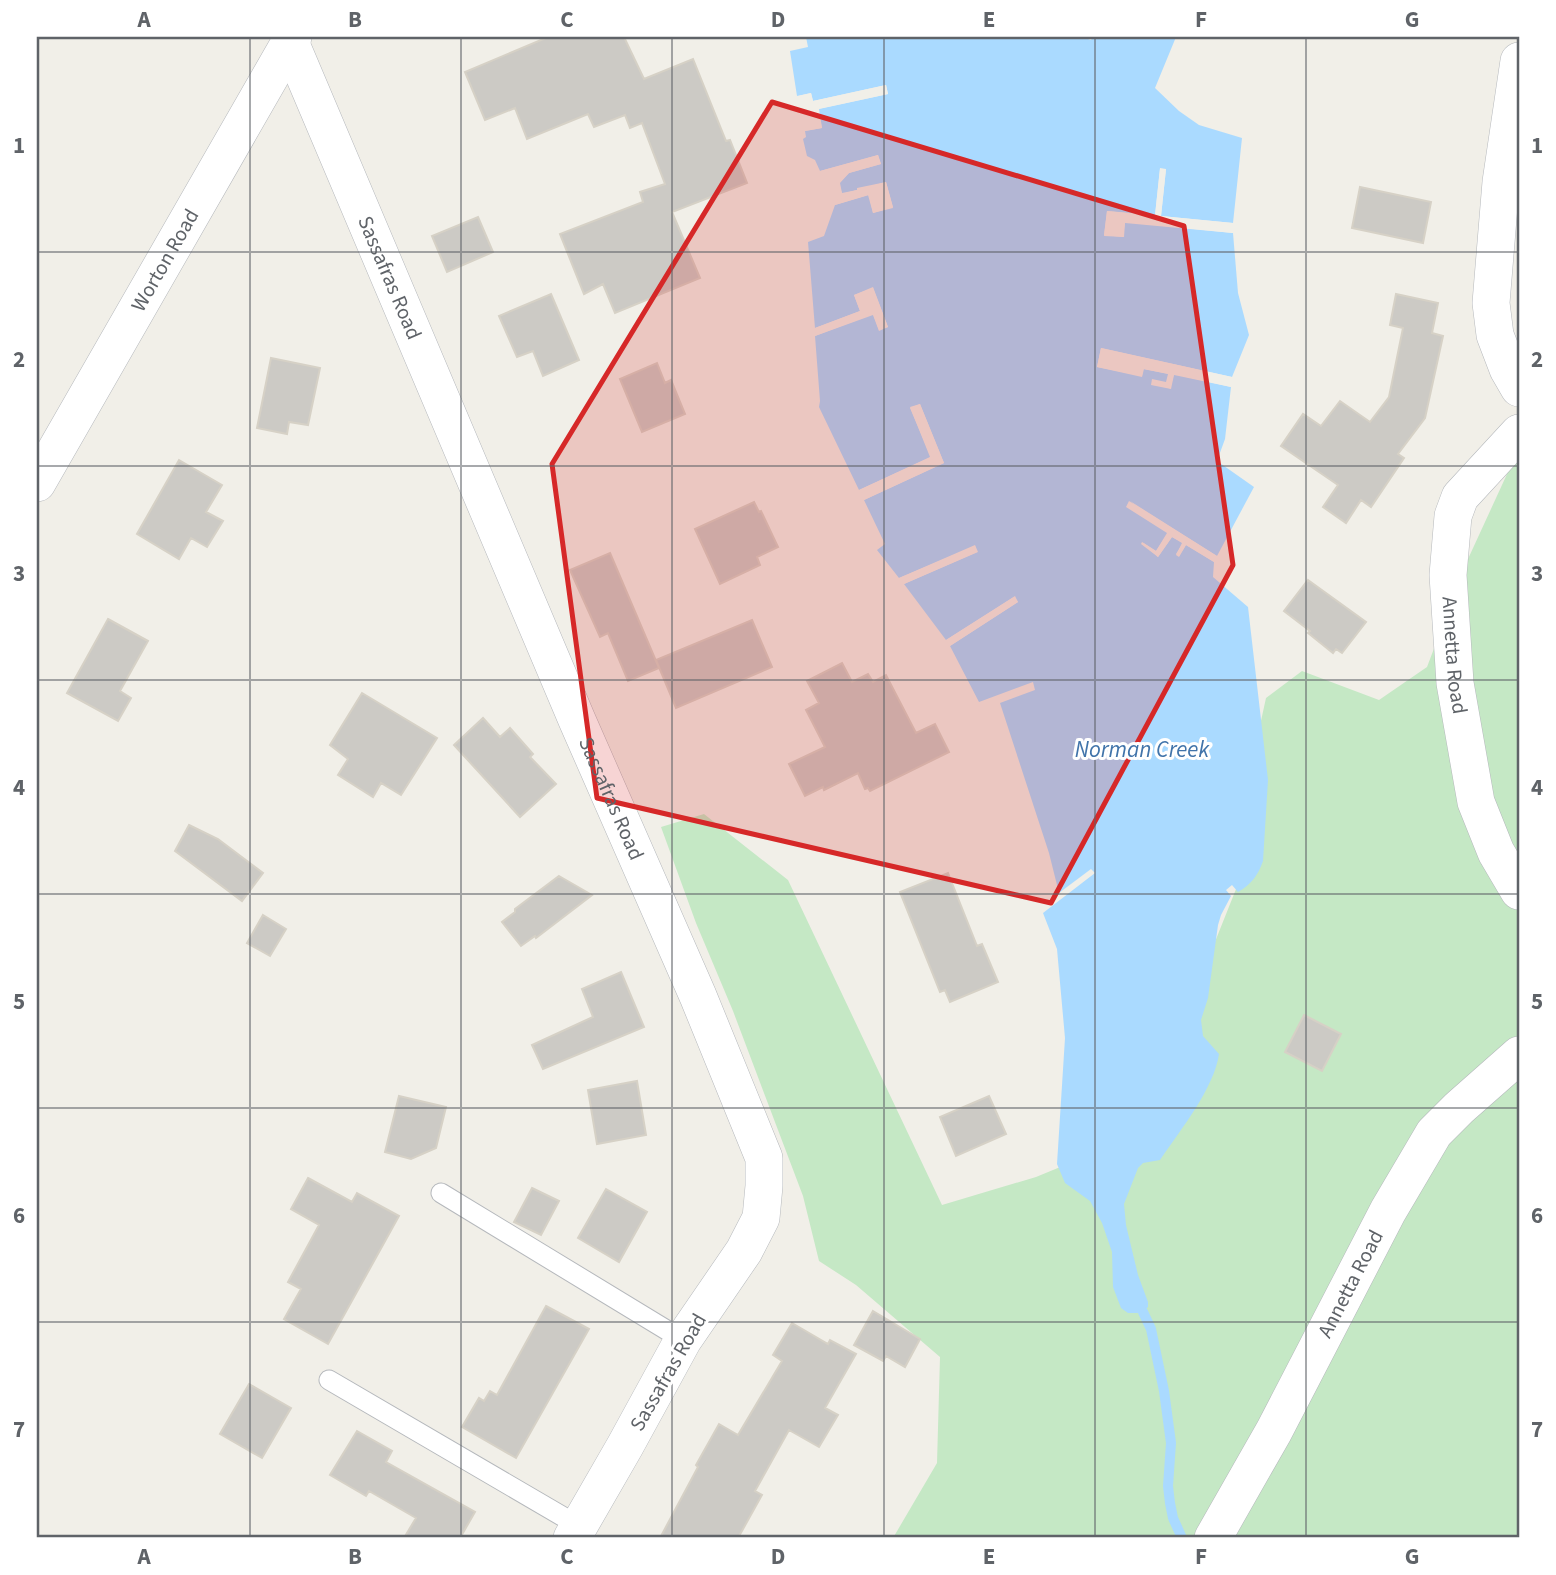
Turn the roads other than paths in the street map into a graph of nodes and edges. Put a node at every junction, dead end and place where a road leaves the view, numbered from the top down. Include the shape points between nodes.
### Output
1 (288, 39) edge
2 (1519, 61) edge
3 (1519, 388) edge
4 (1519, 433) edge
5 (37, 483) edge
6 (1519, 891) edge
7 (1519, 1055) edge
8 (441, 1193) dead end
9 (682, 1340) junction
10 (329, 1380) dead end
11 (575, 1532) edge
12 (1213, 1538) edge

1 - 5 street, Worton Road
1 - 9 street, Sassafras Road via 764,1158 761,1218 744,1251
2 - 3 street via 1501,182 1491,303 1495,335
4 - 6 street, Annetta Road via 1460,497 1453,516 1448,575 1455,683 1476,802 1496,852
7 - 12 street, Annetta Road via 1434,1133
8 - 9 lane
9 - 11 street, Sassafras Road
10 - 11 lane

